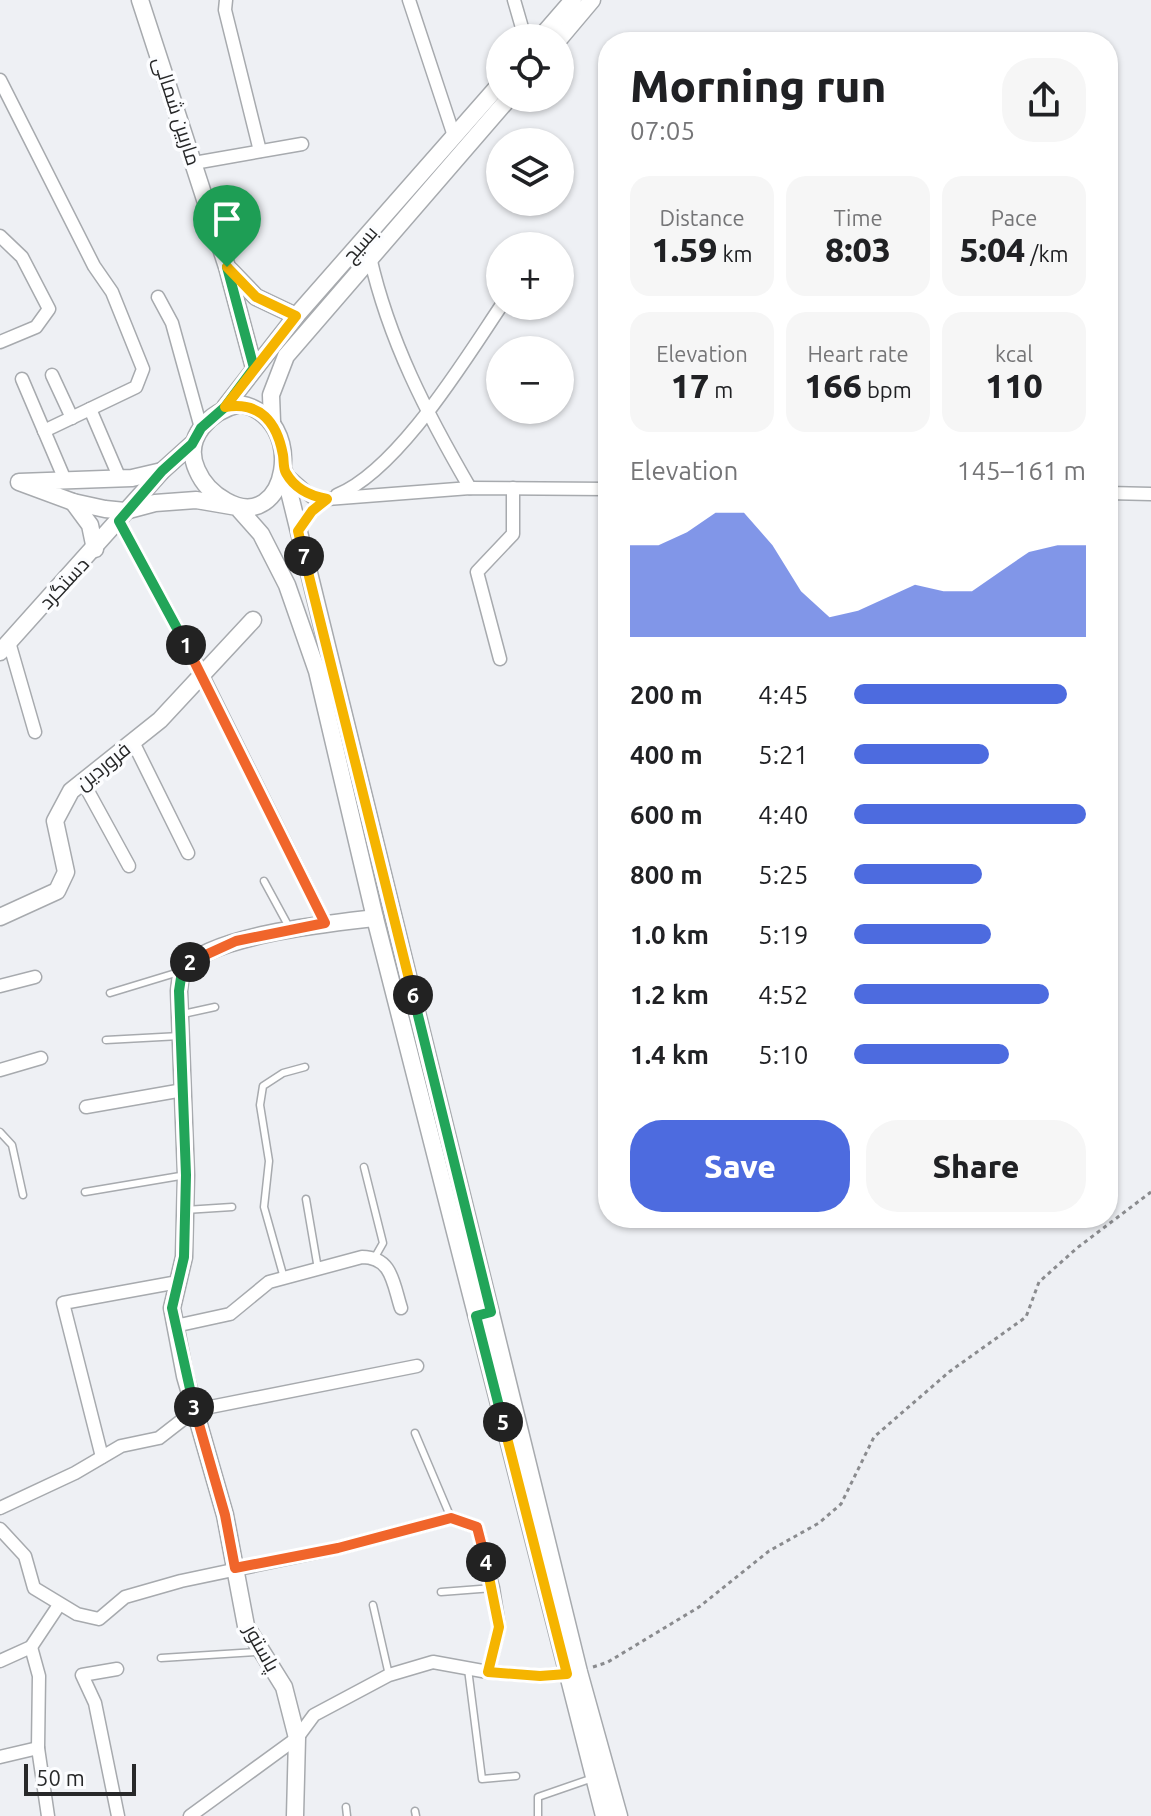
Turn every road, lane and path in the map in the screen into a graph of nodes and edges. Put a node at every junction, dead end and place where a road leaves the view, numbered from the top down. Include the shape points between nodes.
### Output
1 (140, 0) edge
2 (226, 0) edge
3 (409, 0) edge
4 (514, 0) edge
5 (573, 0) edge
6 (592, 0) edge
7 (521, 24) edge
8 (552, 24) edge
9 (572, 24) edge
10 (0, 80) edge
11 (486, 100) edge
12 (497, 112) edge
13 (454, 136) junction
14 (302, 144) dead end
15 (260, 151) junction
16 (194, 163) junction
17 (0, 236) edge
18 (370, 257) junction
19 (227, 267) junction
20 (158, 297) dead end
21 (296, 316) junction
22 (491, 320) edge
23 (0, 342) edge
24 (254, 368) junction
25 (52, 375) dead end
26 (22, 379) dead end
27 (225, 407) junction
28 (90, 409) junction
29 (426, 412) junction
30 (72, 418) junction
31 (272, 422) junction
32 (201, 428) junction
33 (44, 431) junction
34 (192, 444) junction
35 (162, 471) junction
36 (284, 471) junction
37 (120, 479) junction
38 (65, 480) junction
39 (0, 482) edge
40 (19, 482) junction
41 (470, 488) junction
42 (513, 488) junction
43 (598, 489) edge
44 (1118, 493) edge
45 (1151, 494) edge
46 (327, 499) junction
47 (73, 502) junction
48 (237, 507) junction
49 (122, 516) junction
50 (298, 531) junction
51 (95, 549) junction
52 (320, 618) junction
53 (253, 620) dead end
54 (300, 624) junction
55 (5, 647) edge
56 (500, 659) dead end
57 (202, 674) junction
58 (35, 732) dead end
59 (133, 742) junction
60 (83, 782) junction
61 (188, 853) dead end
62 (129, 866) dead end
63 (264, 881) dead end
64 (0, 917) edge
65 (375, 918) junction
66 (325, 923) junction
67 (291, 930) junction
68 (182, 971) junction
69 (35, 977) dead end
70 (0, 986) edge
71 (110, 993) dead end
72 (215, 1007) dead end
73 (180, 1014) junction
74 (180, 1036) junction
75 (106, 1040) dead end
76 (41, 1058) dead end
77 (305, 1067) dead end
78 (0, 1070) edge
79 (183, 1090) junction
80 (86, 1107) dead end
81 (0, 1132) edge
82 (364, 1167) dead end
83 (186, 1175) junction
84 (85, 1192) dead end
85 (1151, 1192) edge
86 (23, 1195) dead end
87 (306, 1199) dead end
88 (232, 1207) dead end
89 (185, 1210) junction
90 (1118, 1217) edge
91 (1103, 1228) edge
92 (375, 1257) junction
93 (318, 1269) junction
94 (284, 1278) junction
95 (178, 1282) junction
96 (401, 1308) dead end
97 (484, 1314) junction
98 (175, 1326) junction
99 (417, 1366) dead end
100 (195, 1410) junction
101 (415, 1433) dead end
102 (102, 1457) junction
103 (0, 1508) edge
104 (451, 1518) junction
105 (0, 1529) edge
106 (235, 1568) junction
107 (493, 1588) junction
108 (441, 1592) dead end
109 (59, 1605) junction
110 (373, 1605) dead end
111 (31, 1647) junction
112 (262, 1652) junction
113 (161, 1658) dead end
114 (0, 1661) edge
115 (117, 1669) dead end
116 (468, 1669) junction
117 (488, 1672) junction
118 (573, 1673) junction
119 (389, 1675) junction
120 (297, 1738) junction
121 (38, 1748) junction
122 (0, 1757) edge
123 (516, 1776) dead end
124 (594, 1777) junction
125 (346, 1807) dead end
126 (48, 1816) edge
127 (118, 1816) edge
128 (190, 1816) edge
129 (295, 1816) edge
130 (347, 1816) edge
131 (538, 1816) edge
132 (604, 1816) edge
133 (619, 1816) edge

1 - 16 main road, ماربین شمالی
2 - 15 street
3 - 13 street
4 - 7 street
5 - 8 main road
6 - 9 main road
10 - 28 street via 112,292 143,369 136,387
11 - 13 main road, بسیج
12 - 18 main road, بسیج
13 - 21 main road, بسیج
14 - 15 street
15 - 16 street
16 - 19 main road, ماربین شمالی
17 - 23 street via 22,257 49,309 36,327
18 - 29 street via 388,321
18 - 31 main road, بسیج via 286,356 271,395
19 - 21 main road, ماربین شمالی via 256,297
19 - 24 main road, ماربین شمالی
20 - 32 street via 172,323
21 - 24 main road, بسیج
22 - 29 street
24 - 27 main road, بسیج
25 - 30 street
26 - 33 street
27 - 31 main road via 253,407
27 - 32 main road
28 - 30 street
28 - 37 street
29 - 41 street
29 - 46 street via 375,472
30 - 33 street
31 - 36 main road
32 - 34 main road
33 - 38 street
34 - 35 main road, دستگرد
34 - 48 main road via 193,462 206,485
35 - 37 main road
35 - 49 main road, دستگرد
36 - 46 street via 301,490
36 - 48 main road via 271,497
36 - 50 main road
37 - 38 main road
38 - 40 main road
39 - 40 main road
40 - 47 main road
41 - 42 street
41 - 46 street
42 - 43 street
42 - 56 street via 513,534 477,572
44 - 45 street
46 - 50 street
47 - 49 main road
47 - 51 main road via 90,525
48 - 49 main road via 176,501
48 - 54 main road via 273,555
49 - 51 main road, دستگرد
49 - 57 street
50 - 52 main road
51 - 55 main road, دستگرد
52 - 54 main road via 313,633
52 - 97 main road
53 - 57 main road, فروردین
54 - 65 main road via 317,671
55 - 58 street
57 - 59 main road, فروردین
57 - 66 street
59 - 60 main road, فروردین
59 - 61 street
60 - 62 street
60 - 64 main road, فروردین via 71,791 55,821 66,872 57,891
63 - 67 lane
65 - 66 main road
65 - 97 main road
66 - 67 main road
67 - 68 main road via 236,941 192,960
68 - 71 lane
68 - 73 main road, پاستور
69 - 70 street
72 - 73 lane
73 - 74 main road, پاستور
74 - 75 lane
74 - 79 main road, پاستور
76 - 78 street
77 - 94 lane via 263,1086 260,1105 269,1161 264,1207
79 - 80 street
79 - 83 main road, پاستور
81 - 86 lane via 12,1145
82 - 92 lane via 383,1243
83 - 84 lane
83 - 89 main road, پاستور
85 - 90 path
87 - 93 lane
88 - 89 lane
89 - 95 main road, پاستور
91 - 118 path via 1039,1282 1026,1317 949,1372 874,1437 841,1504 819,1523 769,1551 674,1623 608,1662
92 - 93 street
92 - 96 street via 387,1265
93 - 94 street
94 - 98 street via 269,1282 230,1314
95 - 98 main road, پاستور via 172,1308
95 - 102 street via 63,1303
97 - 118 main road
98 - 100 main road, پاستور
99 - 100 street
100 - 102 street via 159,1438 121,1446
100 - 106 main road, پاستور
101 - 104 lane
102 - 103 street
104 - 106 street
104 - 107 street via 477,1527
105 - 109 street via 25,1556 34,1588
106 - 109 street via 125,1597 99,1619
106 - 112 main road, پاستور via 246,1626
107 - 108 lane
107 - 117 street via 499,1627
109 - 111 street
110 - 119 lane
111 - 114 street
111 - 121 street via 39,1676
112 - 113 lane
112 - 120 main road, پاستور via 284,1687
115 - 127 street via 82,1675 95,1703
116 - 117 street
116 - 119 street via 433,1662
116 - 123 lane via 482,1779
117 - 118 street
118 - 124 main road
118 - 133 main road
119 - 120 street via 314,1715
120 - 128 street
120 - 129 main road, پاستور
121 - 122 street
121 - 126 street
124 - 131 lane via 538,1797
124 - 132 main road
125 - 130 lane

